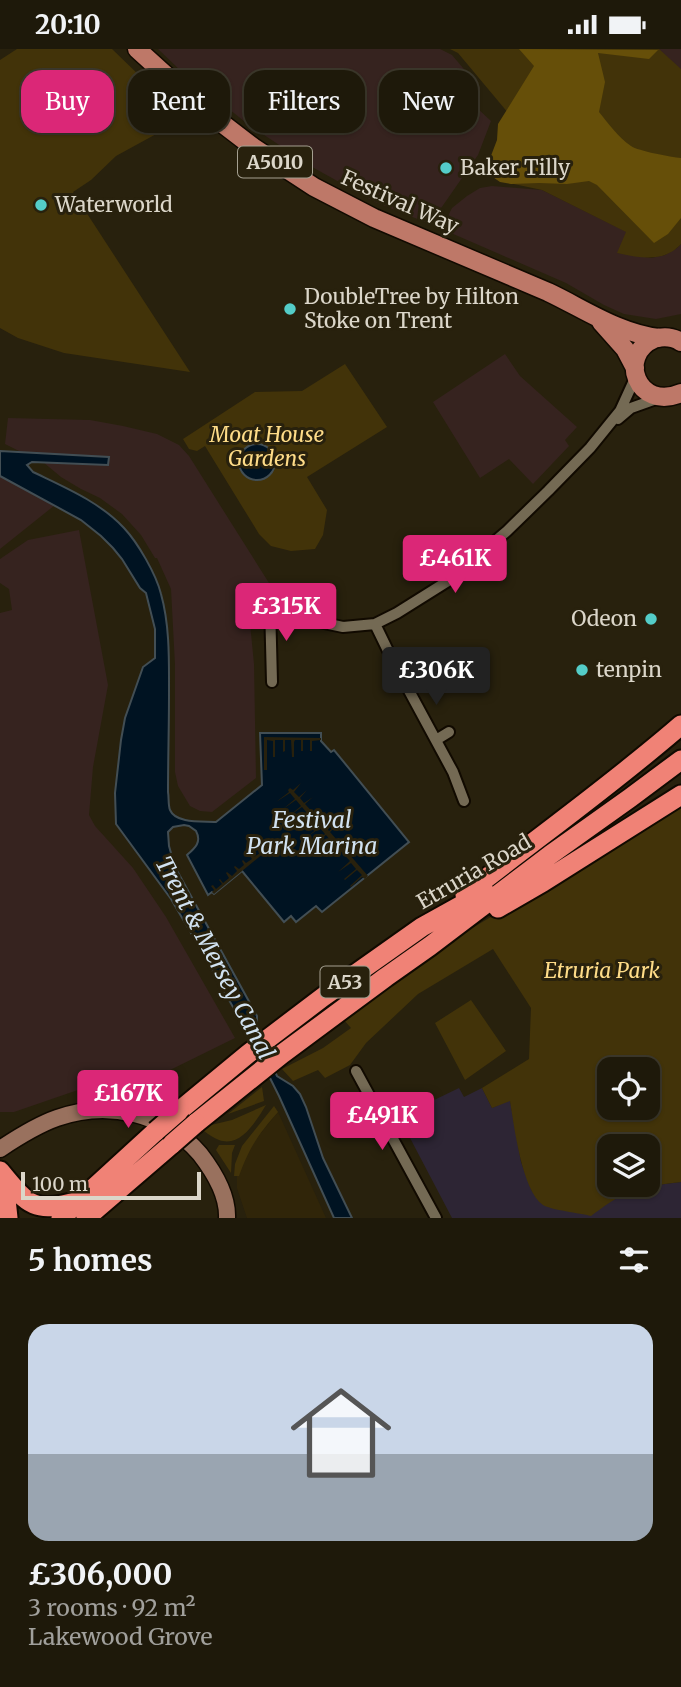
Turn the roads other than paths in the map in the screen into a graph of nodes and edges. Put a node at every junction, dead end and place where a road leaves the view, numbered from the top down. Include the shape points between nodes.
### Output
1 (137, 49) edge
2 (596, 317) junction
3 (681, 330) edge
4 (661, 338) junction
5 (681, 342) edge
6 (635, 372) junction
7 (673, 398) edge
8 (606, 430) junction
9 (248, 603) dead end
10 (270, 605) junction
11 (375, 624) junction
12 (272, 682) dead end
13 (681, 725) edge
14 (449, 731) dead end
15 (436, 740) junction
16 (681, 760) edge
17 (681, 795) edge
18 (464, 801) dead end
19 (550, 855) junction
20 (422, 927) junction
21 (430, 946) junction
22 (356, 1071) dead end
23 (0, 1149) edge
24 (0, 1173) edge
25 (132, 1179) junction
26 (84, 1209) edge
27 (8, 1218) edge
28 (61, 1218) edge
29 (101, 1218) edge
30 (227, 1218) edge
31 (436, 1218) edge

1 - 2 main road, Festival Way / A5010 via 202,108 314,187
2 - 4 main road, Festival Way / A5010
2 - 6 main road, Festival Way / A5010 via 625,349
3 - 4 street
4 - 5 main road, A5010
4 - 6 main road via 643,346
6 - 7 main road, A5010 via 644,390
6 - 8 street via 620,411
7 - 8 street via 631,408
8 - 11 street via 507,531 439,587
9 - 10 street
10 - 11 street via 344,627
10 - 12 street
11 - 15 street
13 - 20 highway via 596,796
14 - 15 street
15 - 18 street
16 - 19 highway, A53
17 - 21 highway
19 - 20 highway, Etruria Road / A53
19 - 21 highway, Etruria Road / A53
20 - 26 highway, Etruria Road / A53, bridge via 323,997 179,1111
21 - 25 highway, Etruria Road / A53, bridge via 255,1075
22 - 31 street
23 - 30 street via 74,1113 132,1112 175,1130 194,1148 210,1167
24 - 26 highway via 25,1199 40,1207
24 - 27 highway
25 - 26 highway, Etruria Road / A53
25 - 29 highway
26 - 28 highway, Etruria Road / A53

